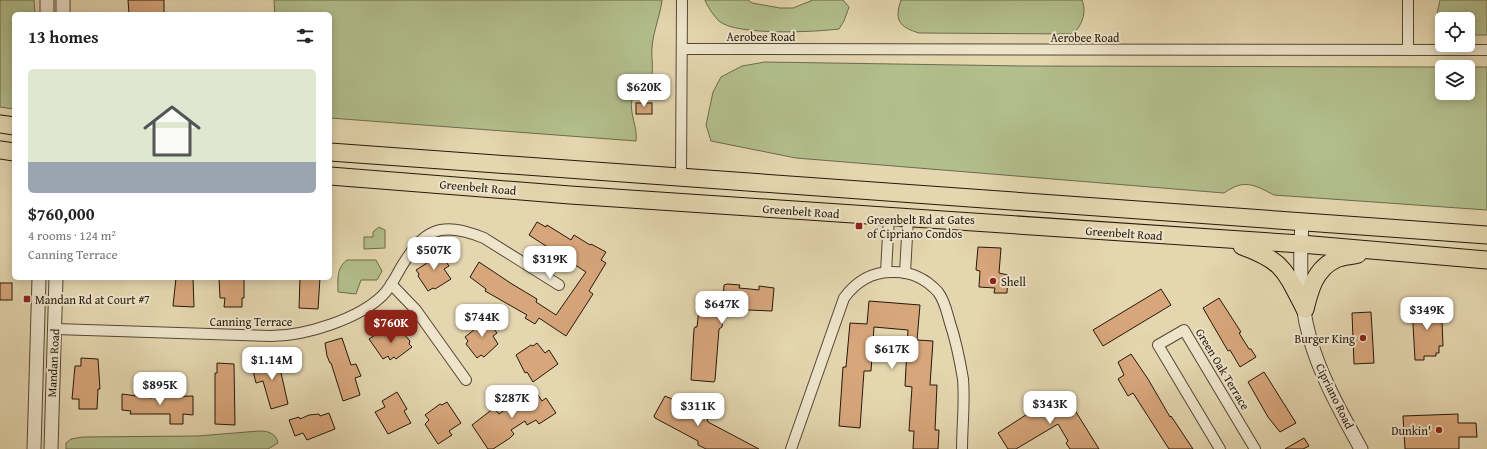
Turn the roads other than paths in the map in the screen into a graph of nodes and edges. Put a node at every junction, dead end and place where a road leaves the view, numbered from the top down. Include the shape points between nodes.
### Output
1 (47, 0) edge
2 (63, 0) edge
3 (682, 0) edge
4 (1408, 0) edge
5 (48, 12) edge
6 (63, 12) edge
7 (682, 49) junction
8 (1408, 50) junction
9 (1487, 50) edge
10 (0, 124) edge
11 (12, 126) edge
12 (0, 150) edge
13 (12, 152) edge
14 (332, 152) edge
15 (332, 176) edge
16 (681, 177) junction
17 (889, 217) junction
18 (908, 218) junction
19 (1302, 222) junction
20 (1487, 235) edge
21 (1220, 239) junction
22 (1301, 244) junction
23 (1371, 250) junction
24 (1487, 260) edge
25 (886, 272) junction
26 (905, 273) junction
27 (39, 280) edge
28 (56, 280) edge
29 (391, 284) junction
30 (560, 286) dead end
31 (1305, 309) junction
32 (55, 329) junction
33 (466, 380) dead end
34 (34, 449) edge
35 (51, 449) edge
36 (791, 449) edge
37 (962, 449) edge
38 (1220, 449) edge
39 (1255, 449) edge
40 (1361, 449) edge

1 - 5 street
2 - 6 street
3 - 7 street
4 - 8 street
7 - 8 street, Aerobee Road
7 - 16 street
8 - 9 street, Aerobee Road
10 - 11 main road
12 - 13 main road
14 - 16 main road, Greenbelt Road
15 - 17 main road, Greenbelt Road
16 - 19 main road, Greenbelt Road
17 - 18 main road, Greenbelt Road
17 - 25 street
18 - 21 main road, Greenbelt Road
18 - 26 street
19 - 20 main road, Greenbelt Road
19 - 22 street, Cipriano Road
21 - 22 main road, Greenbelt Road
21 - 31 main road via 1261,253 1280,264
22 - 23 main road, Greenbelt Road
22 - 31 street, Cipriano Road
23 - 24 main road, Greenbelt Road
23 - 31 main road via 1336,259 1321,270 1312,284
25 - 26 street
25 - 36 street via 858,282 844,298
26 - 37 street via 916,276 933,288 946,310 963,380
27 - 34 street, Mandan Road
28 - 32 street, Mandan Road
29 - 30 street, Canning Terrace via 420,240 444,230 472,233 484,238
29 - 32 street, Canning Terrace via 376,301 360,311 306,332 282,336
29 - 33 street via 416,310
31 - 40 street, Cipriano Road via 1309,334 1322,374
32 - 35 street, Mandan Road
38 - 39 street, Green Oak Terrace via 1158,345 1184,330

